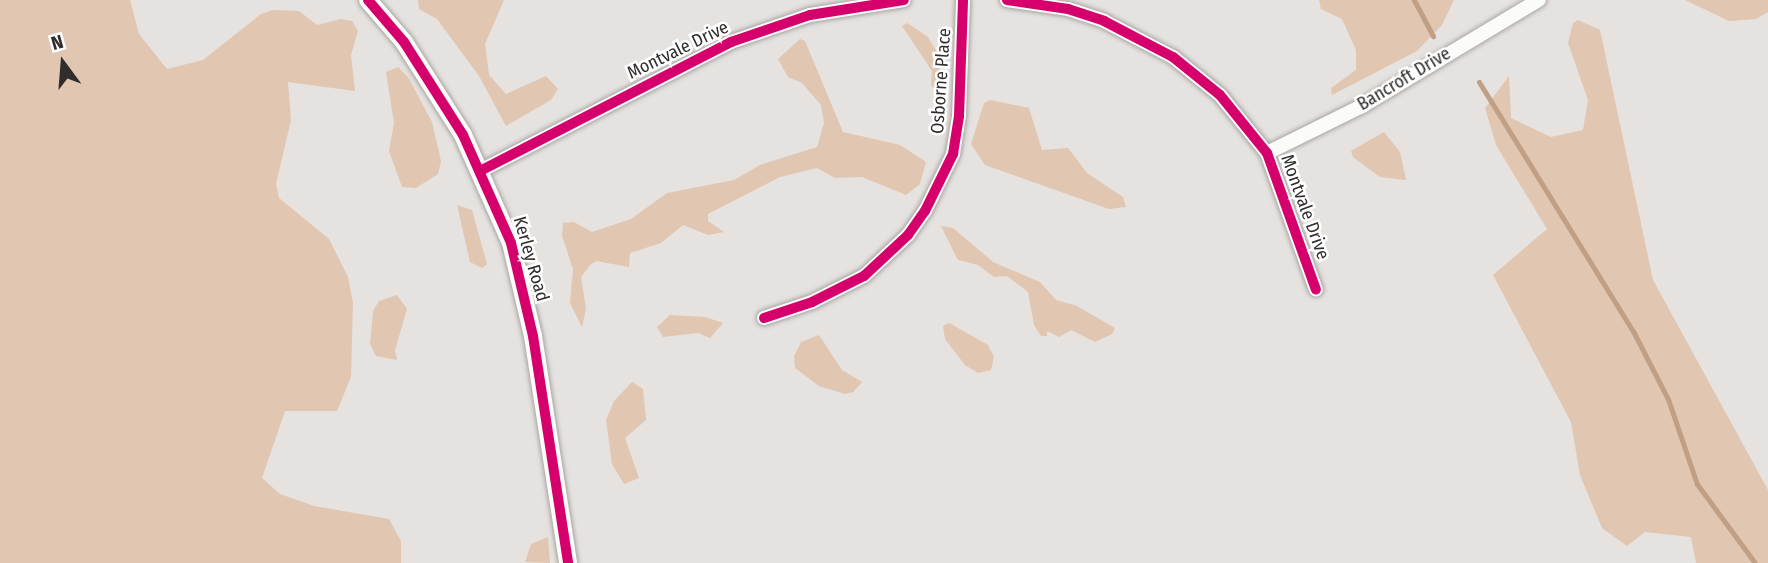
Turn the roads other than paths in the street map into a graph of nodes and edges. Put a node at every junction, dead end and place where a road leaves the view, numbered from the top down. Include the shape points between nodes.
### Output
1 (368, 0) edge
2 (904, 0) edge
3 (963, 0) edge
4 (1007, 0) edge
5 (1539, 0) edge
6 (1267, 153) junction
7 (482, 170) junction
8 (1316, 290) dead end
9 (764, 317) dead end
10 (568, 563) edge

1 - 7 street, Kerley Road via 433,86
2 - 7 street, Montvale Drive via 810,15 731,42
3 - 9 street, Osborne Place via 959,116 953,154 925,211 864,276 812,302
4 - 6 street, Montvale Drive via 1068,9 1104,21 1161,50 1220,95
5 - 6 street, Bancroft Drive via 1364,105
6 - 8 street, Montvale Drive
7 - 10 street, Kerley Road via 511,243 522,286

